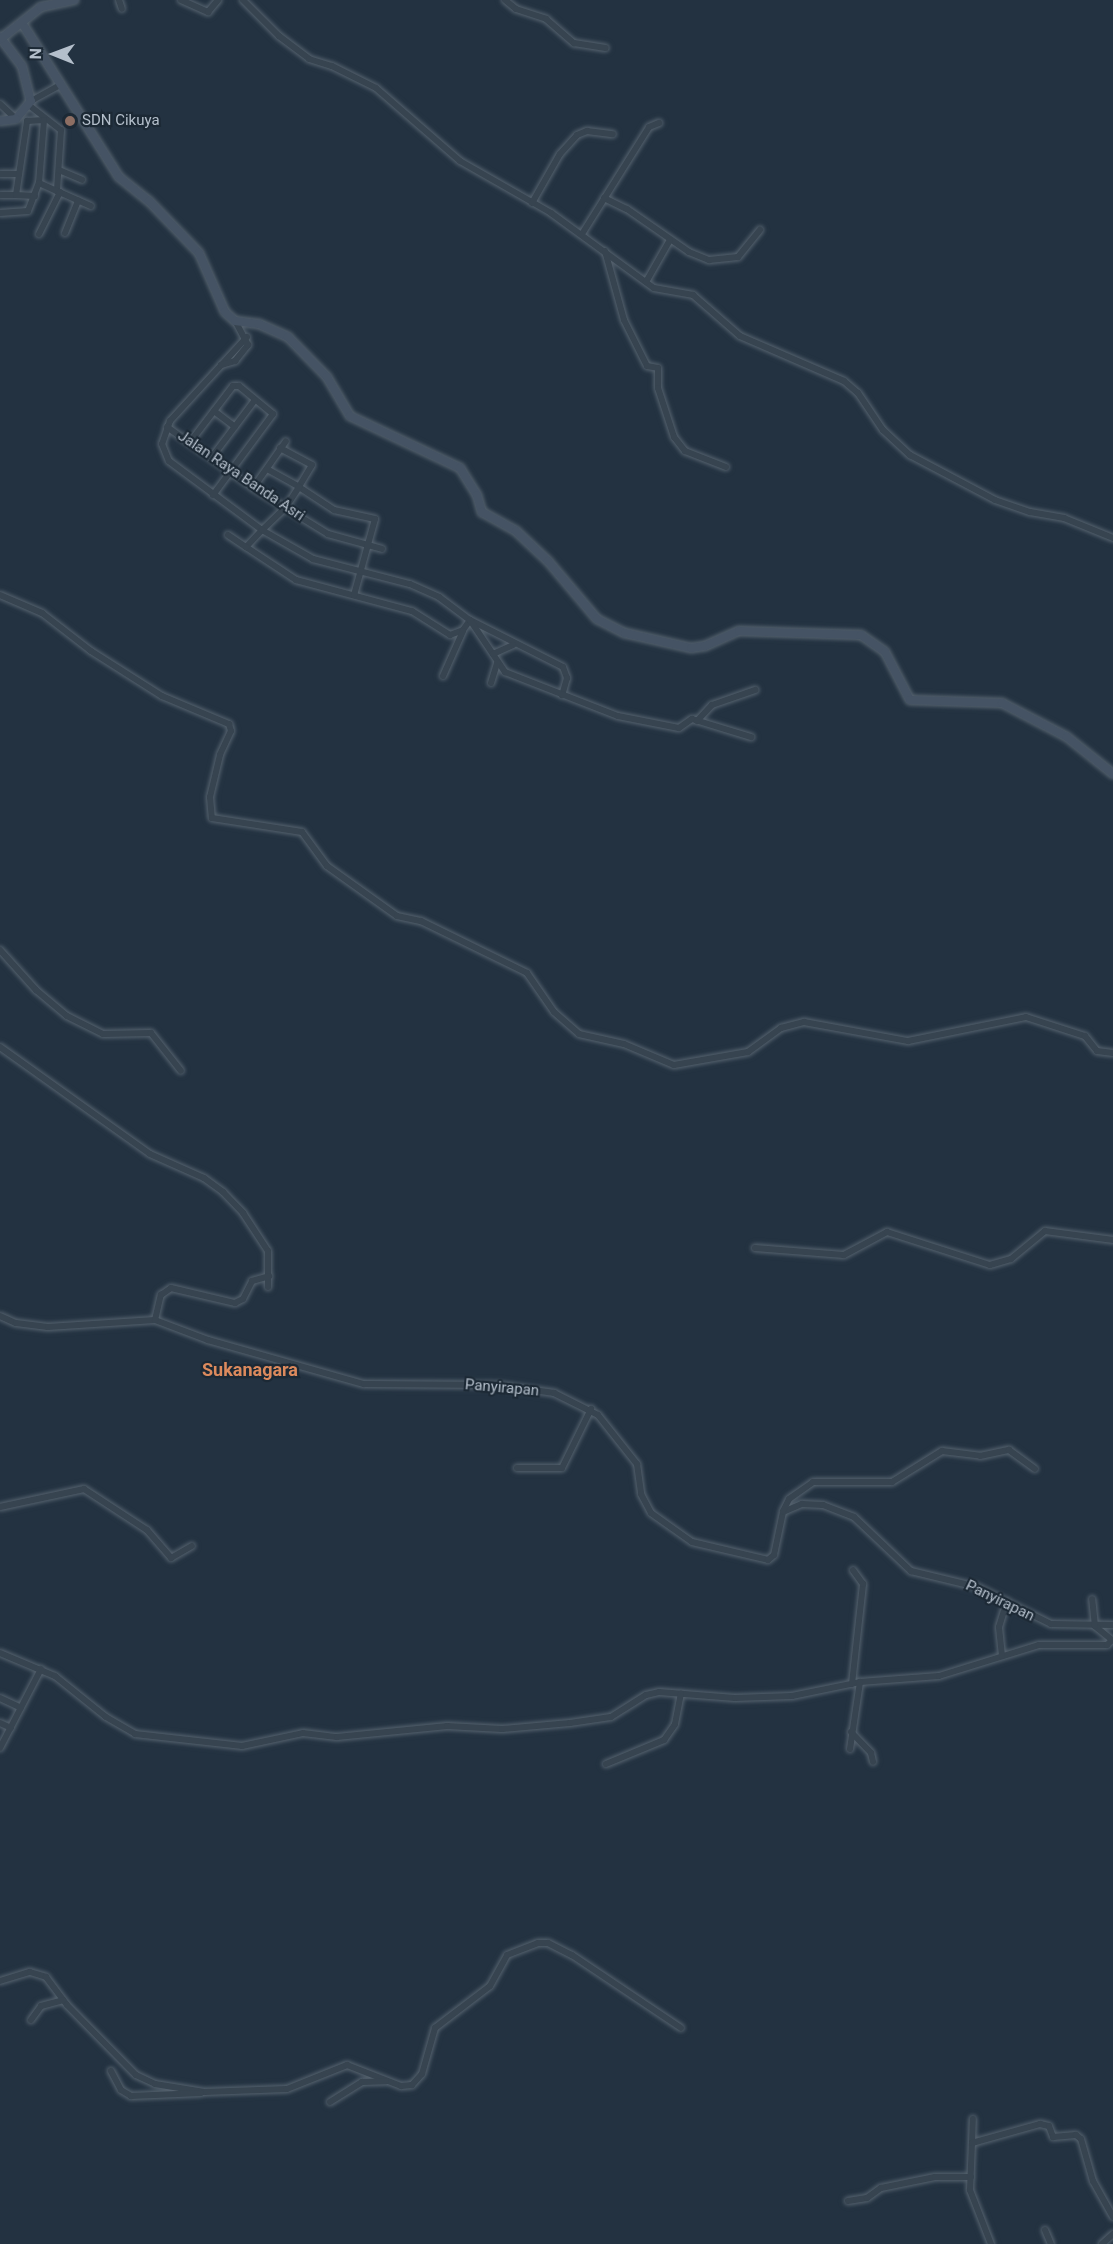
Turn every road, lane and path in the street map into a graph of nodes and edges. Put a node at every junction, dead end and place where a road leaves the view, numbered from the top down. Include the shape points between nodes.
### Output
1 (74, 0) edge
2 (119, 0) edge
3 (181, 0) edge
4 (218, 0) edge
5 (243, 0) edge
6 (505, 0) edge
7 (122, 9) dead end
8 (22, 22) junction
9 (1, 39) edge
10 (606, 48) dead end
11 (60, 85) junction
12 (31, 103) junction
13 (0, 104) edge
14 (16, 119) junction
15 (44, 120) junction
16 (0, 121) edge
17 (659, 123) dead end
18 (613, 134) dead end
19 (59, 170) junction
20 (0, 174) edge
21 (19, 174) junction
22 (82, 180) dead end
23 (39, 183) junction
24 (58, 192) junction
25 (0, 195) edge
26 (16, 195) junction
27 (35, 196) junction
28 (604, 198) junction
29 (78, 201) junction
30 (532, 203) junction
31 (91, 206) dead end
32 (0, 213) edge
33 (760, 230) dead end
34 (65, 233) dead end
35 (39, 234) dead end
36 (582, 234) junction
37 (670, 240) junction
38 (605, 250) junction
39 (646, 282) junction
40 (235, 321) junction
41 (255, 400) junction
42 (214, 411) junction
43 (166, 427) junction
44 (235, 427) junction
45 (191, 441) junction
46 (286, 441) dead end
47 (280, 448) junction
48 (212, 457) junction
49 (726, 467) dead end
50 (267, 469) junction
51 (231, 472) junction
52 (299, 487) junction
53 (253, 488) junction
54 (213, 495) junction
55 (286, 507) junction
56 (262, 530) junction
57 (228, 535) dead end
58 (1113, 538) edge
59 (246, 547) junction
60 (368, 547) junction
61 (382, 549) dead end
62 (361, 570) junction
63 (0, 595) edge
64 (354, 595) junction
65 (470, 620) junction
66 (463, 630) junction
67 (513, 645) junction
68 (493, 654) junction
69 (497, 663) junction
70 (443, 676) dead end
71 (491, 683) dead end
72 (755, 690) dead end
73 (562, 695) junction
74 (697, 721) junction
75 (751, 736) dead end
76 (1113, 774) edge
77 (0, 950) edge
78 (0, 1047) edge
79 (1113, 1053) edge
80 (181, 1071) dead end
81 (1113, 1240) edge
82 (755, 1248) dead end
83 (269, 1276) junction
84 (268, 1287) dead end
85 (0, 1316) edge
86 (155, 1320) junction
87 (591, 1409) junction
88 (517, 1468) dead end
89 (1035, 1469) dead end
90 (0, 1507) edge
91 (783, 1512) junction
92 (192, 1546) dead end
93 (853, 1570) dead end
94 (1092, 1599) dead end
95 (1007, 1601) junction
96 (1113, 1625) edge
97 (1095, 1626) junction
98 (1113, 1640) edge
99 (0, 1653) edge
100 (1002, 1656) junction
101 (41, 1669) junction
102 (860, 1682) junction
103 (852, 1684) junction
104 (681, 1694) junction
105 (0, 1698) edge
106 (21, 1708) junction
107 (0, 1723) edge
108 (11, 1728) junction
109 (850, 1731) junction
110 (850, 1749) dead end
111 (1, 1750) edge
112 (873, 1762) dead end
113 (606, 1764) dead end
114 (0, 1981) edge
115 (63, 2000) junction
116 (31, 2020) dead end
117 (681, 2028) dead end
118 (111, 2071) dead end
119 (390, 2082) junction
120 (204, 2092) junction
121 (330, 2102) dead end
122 (973, 2119) dead end
123 (972, 2143) junction
124 (970, 2177) junction
125 (848, 2201) dead end
126 (1113, 2217) edge
127 (1045, 2230) dead end
128 (1113, 2234) edge
129 (991, 2244) edge
130 (1051, 2244) edge
131 (1102, 2244) edge

1 - 8 street via 44,5
2 - 7 street
3 - 4 street via 208,12
5 - 30 street via 309,59 332,66 381,92 460,162
6 - 10 street via 516,9 546,19 574,44
8 - 9 street
8 - 11 street
9 - 12 street via 22,66
11 - 12 street
11 - 40 street via 119,177 149,201 199,253 220,303
12 - 14 street
12 - 15 street
13 - 14 street
14 - 16 street
15 - 19 street via 61,130
15 - 21 street via 24,122
15 - 23 street
17 - 28 street via 649,127
18 - 30 street via 587,131 577,135 560,154
19 - 22 street
19 - 24 street
20 - 21 street
21 - 26 street
23 - 24 street
23 - 27 street
24 - 29 street
24 - 35 street
25 - 26 street
26 - 27 street
27 - 32 street via 25,213
28 - 36 street
28 - 37 street via 627,208
29 - 31 street
29 - 34 street
30 - 36 street
33 - 37 street via 738,257 723,260 709,260
36 - 38 street
37 - 39 street
38 - 39 street
38 - 49 street via 624,320 647,366 658,368 658,388 674,437 685,451
39 - 58 street via 663,290 693,295 744,339 844,381 858,393 883,430 910,455 964,486 1028,512 1064,518
40 - 43 street via 247,337 196,389
40 - 76 street via 259,324 288,337 327,377 351,416 460,468 477,495 482,512 516,531 548,561 597,619 625,633 691,648 739,631 861,635 885,652 910,700 1002,703 1067,737
41 - 42 street via 235,386
41 - 44 street
41 - 51 street via 271,410 273,417
42 - 44 street
42 - 45 street
43 - 45 street, Jalan Raya Banda Asri
43 - 54 street via 162,444 169,461
44 - 48 street
45 - 48 street, Jalan Raya Banda Asri
46 - 47 street
47 - 50 street
47 - 52 street via 312,465
48 - 51 street, Jalan Raya Banda Asri
50 - 52 street
50 - 53 street
51 - 53 street, Jalan Raya Banda Asri
51 - 54 street
52 - 55 street
52 - 60 street via 334,510 375,519
53 - 55 street, Jalan Raya Banda Asri
54 - 56 street
55 - 56 street
55 - 60 street, Jalan Raya Banda Asri via 328,534
56 - 59 street
56 - 62 street via 313,560
57 - 59 street
59 - 64 street via 296,580
60 - 61 street, Jalan Raya Banda Asri
60 - 62 street
62 - 64 street
62 - 65 street via 424,590
63 - 79 street via 42,613 91,651 162,696 228,724 231,731 220,755 210,797 212,818 302,831 327,866 397,916 422,921 527,972 554,1012 579,1034 624,1044 674,1065 748,1052 772,1033 792,1024 813,1022 866,1036 908,1041 1026,1017 1085,1036 1097,1051
64 - 66 street via 412,611 450,635
65 - 66 street
65 - 67 street
65 - 68 street
66 - 70 street
67 - 68 street
67 - 73 street via 563,667 567,678
68 - 69 street
69 - 71 street
69 - 73 street via 506,672
72 - 74 street via 719,702
73 - 74 street via 645,723 679,728 689,720
74 - 75 street
77 - 80 street via 36,990 67,1016 103,1034 151,1033
78 - 83 street via 150,1154 204,1178 223,1192 243,1213 268,1251
81 - 82 street via 1045,1231 1011,1259 990,1265 887,1232 844,1255
83 - 84 street
83 - 86 street via 252,1281 243,1299 235,1303 171,1288 161,1295
85 - 86 street, Panyirapan via 16,1323 48,1327
86 - 87 street, Panyirapan via 208,1340 364,1384 515,1386 563,1396
87 - 88 street via 562,1468
87 - 91 street, Panyirapan via 634,1459 651,1513 684,1538 768,1560 774,1555
89 - 91 street via 1010,1450 980,1456 942,1451 892,1482 813,1482 789,1499
90 - 92 street via 84,1489 147,1530 171,1558
91 - 95 street, Panyirapan via 810,1504 846,1512 908,1570 967,1583
93 - 103 street via 863,1584
94 - 97 street
95 - 97 street, Panyirapan via 1051,1624
95 - 100 street via 999,1627
96 - 97 street, Panyirapan
97 - 98 street
98 - 100 street via 1107,1645 1039,1645
99 - 101 street
100 - 102 street via 939,1676
101 - 104 street via 135,1734 232,1746 303,1733 337,1737 447,1726 502,1730 570,1724 611,1717 654,1693
101 - 106 street
102 - 103 street
102 - 109 street
103 - 104 street via 792,1696
104 - 113 street via 675,1724 664,1740
105 - 106 street
106 - 108 street
107 - 108 street
108 - 111 street
109 - 110 street
109 - 112 street via 871,1754
114 - 115 street via 36,1974 50,1980
115 - 116 street via 41,2006
115 - 120 street via 135,2075 155,2084
117 - 119 street via 572,1954 548,1943 538,1943 507,1955 490,1986 435,2028 417,2081 406,2087
118 - 120 street via 122,2091 130,2096 190,2096
119 - 120 street via 347,2064 287,2089
119 - 121 street via 362,2082
122 - 123 street
123 - 124 street
123 - 126 street via 1046,2123 1053,2138 1079,2136 1093,2181
124 - 125 street via 935,2177 881,2188 867,2198
124 - 129 street via 971,2194
127 - 130 street
128 - 131 street

